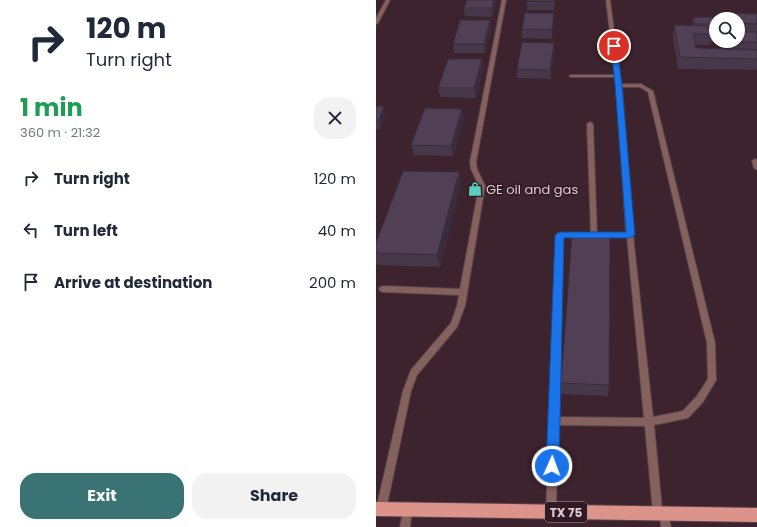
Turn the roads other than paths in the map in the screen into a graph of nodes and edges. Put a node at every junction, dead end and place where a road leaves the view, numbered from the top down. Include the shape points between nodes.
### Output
1 (388, 0) edge
2 (504, 0) edge
3 (608, 0) edge
4 (376, 23) edge
5 (571, 76) dead end
6 (618, 76) junction
7 (619, 85) junction
8 (590, 124) dead end
9 (755, 161) dead end
10 (757, 168) edge
11 (594, 235) junction
12 (630, 235) junction
13 (383, 289) dead end
14 (463, 292) junction
15 (554, 421) junction
16 (648, 422) junction
17 (407, 509) junction
18 (379, 510) edge
19 (551, 511) junction
20 (757, 515) edge
21 (663, 518) edge
22 (405, 527) edge

1 - 4 street
2 - 14 lane via 473,162 482,186
3 - 6 lane
5 - 6 lane
6 - 7 lane
7 - 12 lane
7 - 16 lane via 641,86 650,91 711,343 712,380 700,399 686,415
8 - 11 lane
9 - 10 lane
11 - 12 lane
11 - 15 lane via 560,235
12 - 16 lane
13 - 14 lane
14 - 18 lane via 454,325 414,373 407,391
15 - 16 lane
15 - 19 lane
16 - 21 lane
17 - 18 main road, TX 75
17 - 19 main road, TX 75
17 - 22 lane
19 - 21 main road, TX 75
20 - 21 main road, TX 75

